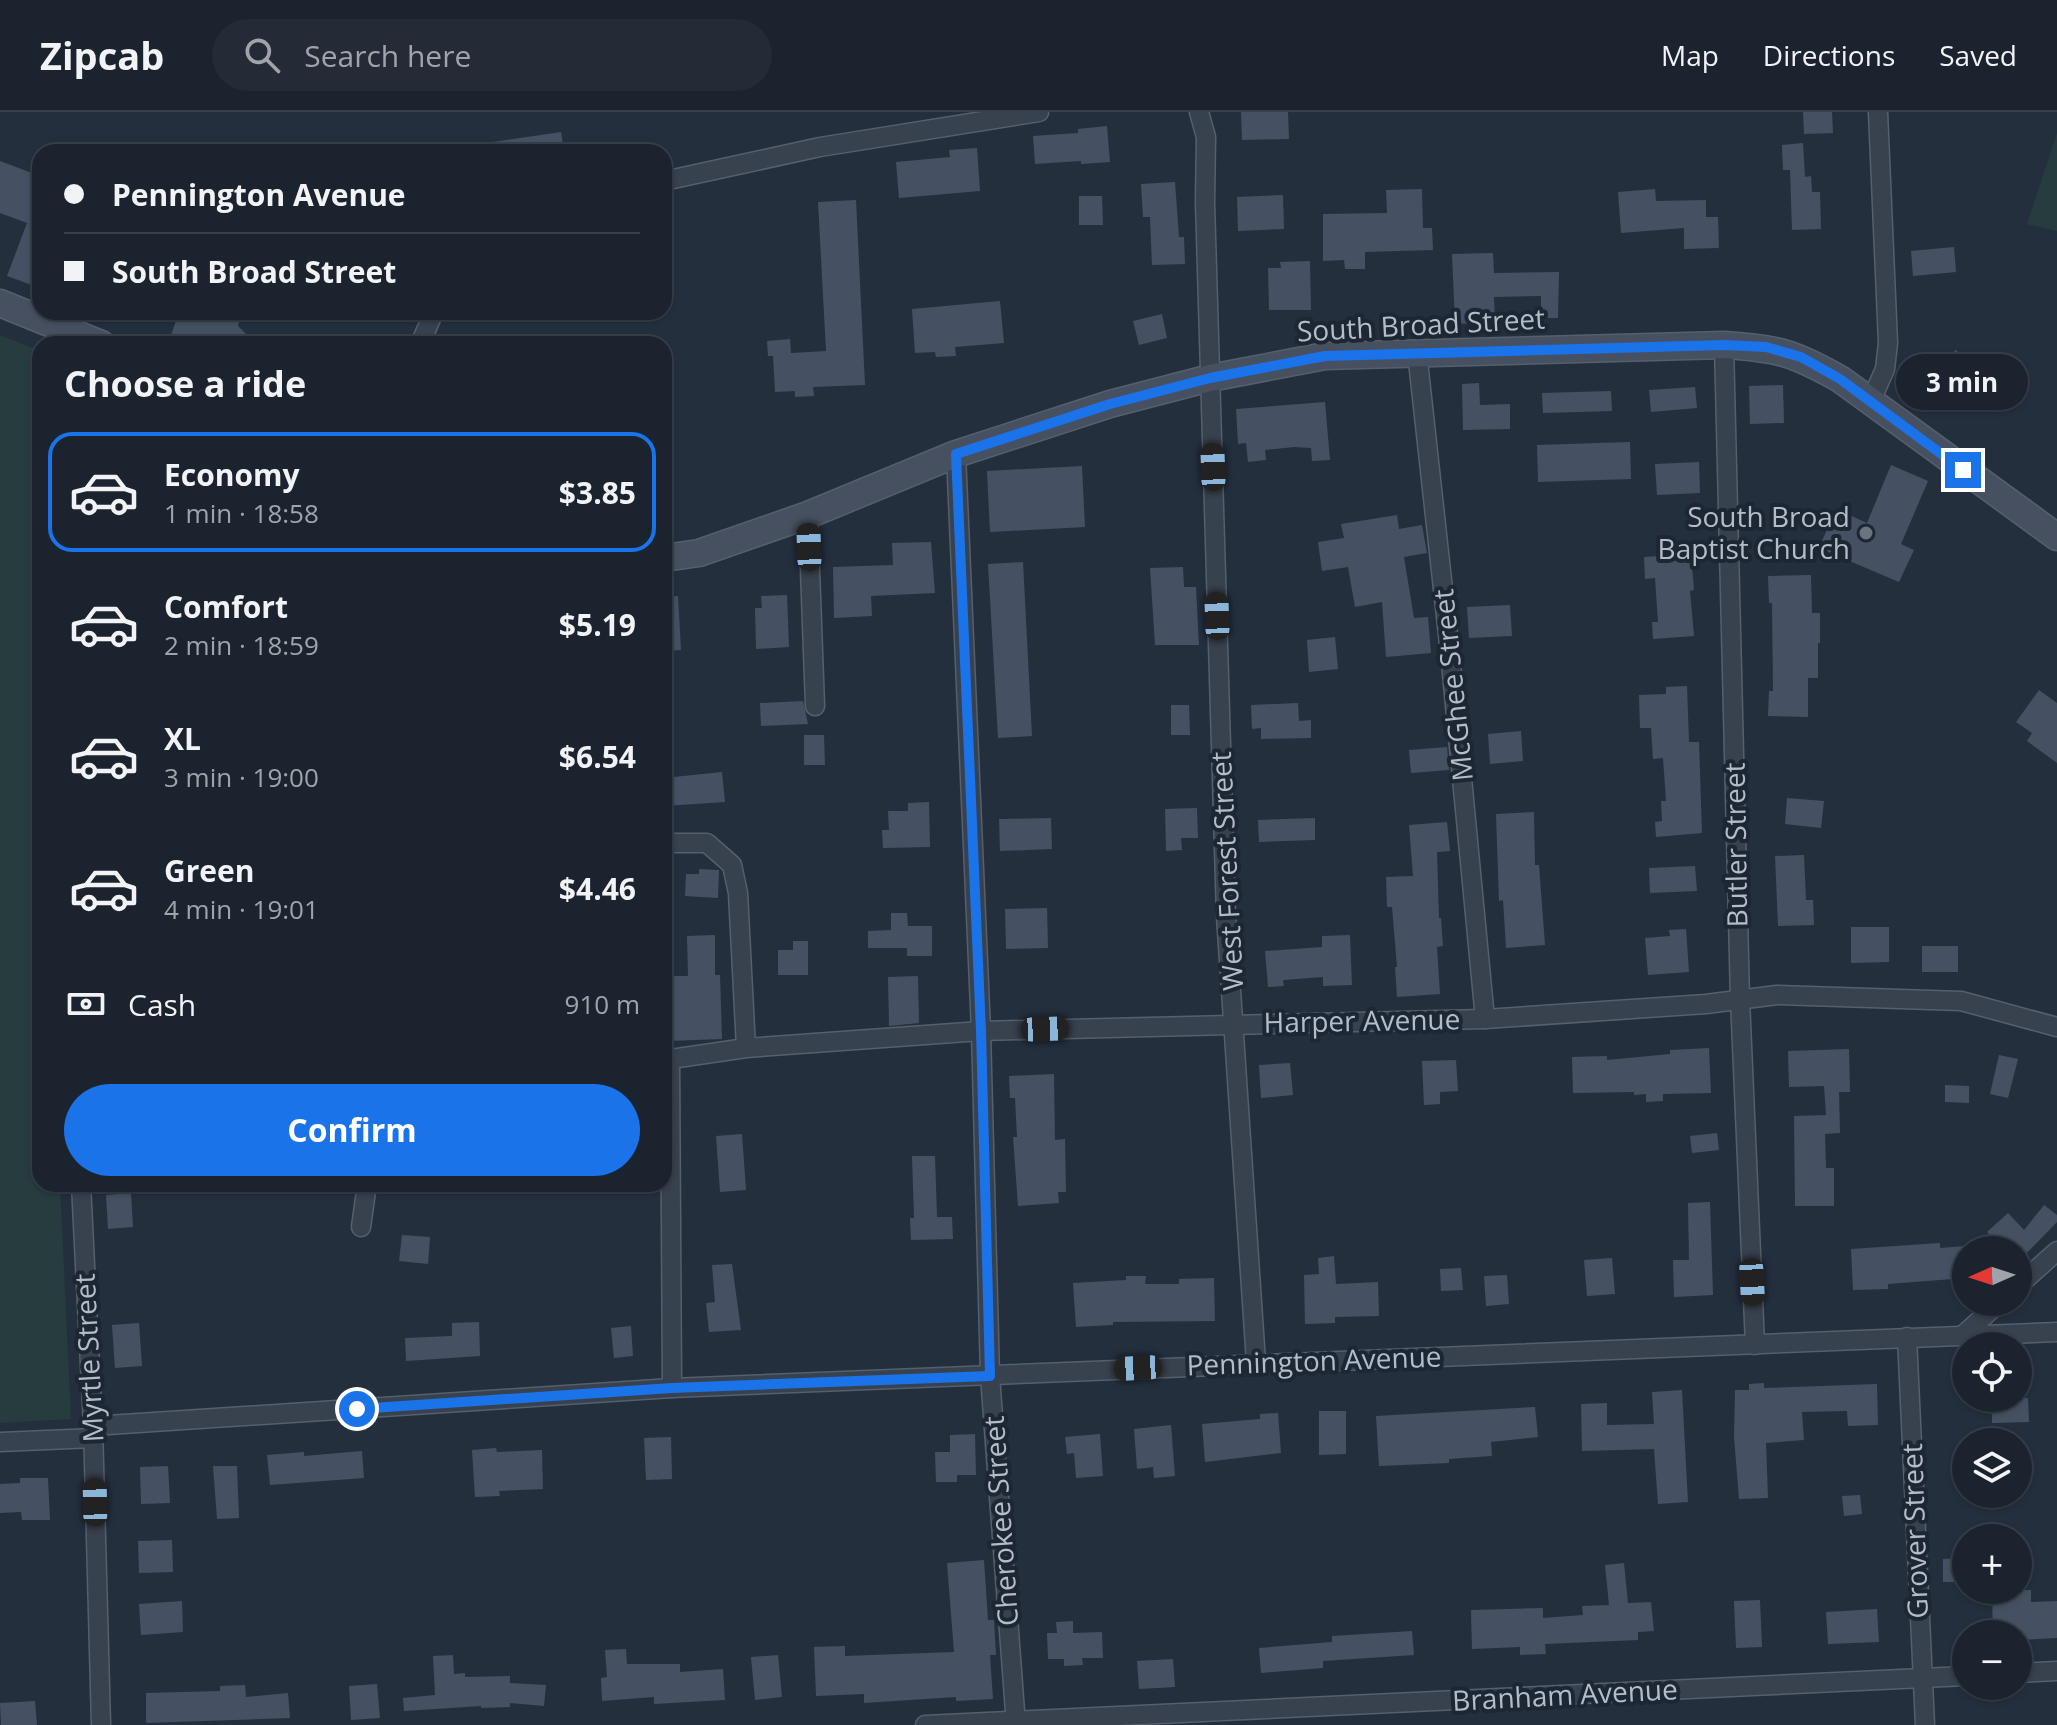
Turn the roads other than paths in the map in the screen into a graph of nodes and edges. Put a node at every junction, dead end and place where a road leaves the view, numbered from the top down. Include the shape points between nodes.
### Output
1 (1039, 112) edge
2 (1199, 112) edge
3 (1878, 112) edge
4 (672, 179) edge
5 (0, 303) edge
6 (32, 316) edge
7 (42, 320) edge
8 (81, 336) edge
9 (1724, 345) junction
10 (1417, 352) junction
11 (1210, 378) junction
12 (1870, 403) junction
13 (956, 454) junction
14 (808, 515) junction
15 (2057, 537) edge
16 (672, 557) edge
17 (815, 706) dead end
18 (672, 843) edge
19 (1740, 999) junction
20 (1485, 1019) junction
21 (1235, 1023) junction
22 (2057, 1027) edge
23 (981, 1031) junction
24 (746, 1048) junction
25 (672, 1059) edge
26 (81, 1192) edge
27 (366, 1192) edge
28 (669, 1192) edge
29 (361, 1227) dead end
30 (2057, 1251) edge
31 (2032, 1273) edge
32 (1984, 1316) edge
33 (1966, 1332) edge
34 (2057, 1332) edge
35 (2032, 1333) edge
36 (1952, 1335) edge
37 (1907, 1337) junction
38 (1755, 1345) junction
39 (1256, 1362) junction
40 (990, 1376) junction
41 (672, 1388) junction
42 (93, 1432) junction
43 (0, 1442) edge
44 (2057, 1671) edge
45 (2032, 1672) edge
46 (1952, 1677) edge
47 (1921, 1678) junction
48 (1016, 1723) edge
49 (101, 1725) edge
50 (925, 1725) edge
51 (1925, 1725) edge

1 - 4 street via 820,147
2 - 11 street, West Forest Street via 1206,137
3 - 12 street via 1888,343 1885,369
5 - 6 main road
7 - 8 main road
9 - 10 main road, South Broad Street
9 - 12 main road, South Broad Street via 1766,347 1801,357
9 - 19 street, Butler Street
10 - 11 main road, South Broad Street via 1325,356
10 - 20 street, McGhee Street
11 - 13 main road, South Broad Street
11 - 21 street, West Forest Street via 1226,916
12 - 15 main road, South Broad Street
13 - 14 main road, South Broad Street
13 - 23 street, Cherokee Street
14 - 16 main road, South Broad Street via 699,553
14 - 17 street
18 - 24 street via 707,843 732,865
19 - 20 street, Harper Avenue
19 - 22 street, Harper Avenue via 1777,995 1961,1001
19 - 38 street, Butler Street
20 - 21 street, Harper Avenue
21 - 23 street, Harper Avenue
21 - 39 street, West Forest Street
23 - 24 street, Harper Avenue
23 - 40 street, Cherokee Street
24 - 25 street, Harper Avenue
26 - 42 street, Myrtle Street
27 - 29 street
28 - 41 street
30 - 31 street
32 - 33 street
34 - 35 street, Pennington Avenue
36 - 37 street, Pennington Avenue
37 - 38 street, Pennington Avenue
37 - 47 street, Grover Street
38 - 39 street, Pennington Avenue
39 - 40 street, Pennington Avenue
40 - 41 street, Pennington Avenue
40 - 48 street, Cherokee Street
41 - 42 street, Pennington Avenue
42 - 43 street, Pennington Avenue
42 - 49 street, Myrtle Street
44 - 45 street
46 - 47 street, Branham Avenue
47 - 48 street, Branham Avenue
47 - 51 street, Grover Street
48 - 50 street, Branham Avenue

